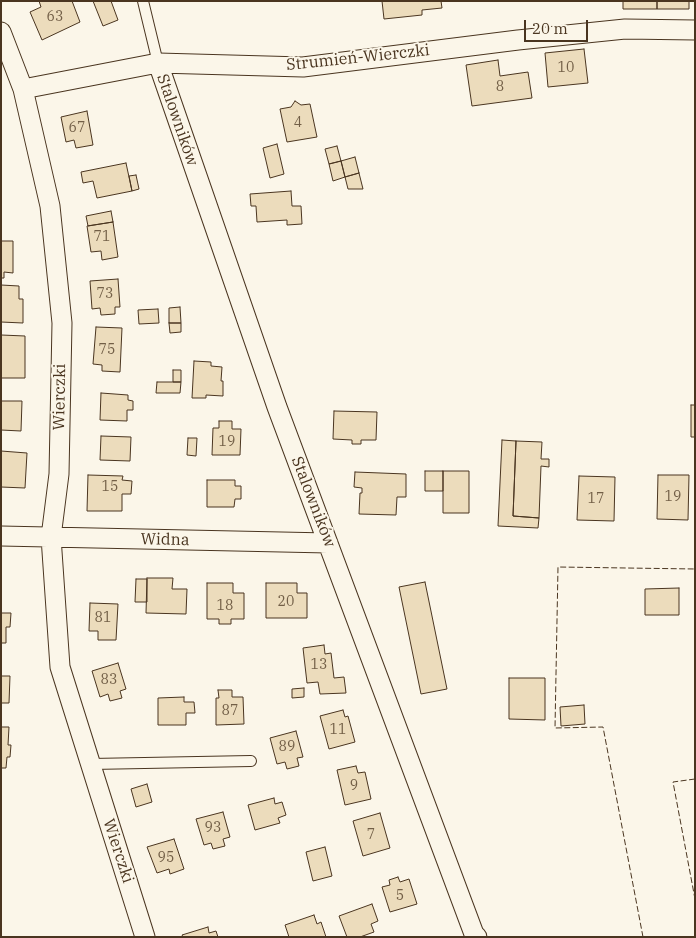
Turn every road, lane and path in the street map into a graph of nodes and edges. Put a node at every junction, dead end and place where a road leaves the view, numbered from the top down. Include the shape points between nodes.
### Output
1 (143, 1) edge
2 (695, 30) edge
3 (1, 32) edge
4 (5, 55) edge
5 (158, 62) junction
6 (22, 89) junction
7 (1, 536) edge
8 (51, 537) junction
9 (328, 543) junction
10 (251, 760) dead end
11 (91, 764) junction
12 (473, 936) edge
13 (146, 937) edge

1 - 5 lane
2 - 5 street, Strumień-Wierczki via 625,29 302,68
3 - 4 street, Wierczki
4 - 6 street, Wierczki
5 - 6 street, Strumień-Wierczki
5 - 9 street, Stalowników via 237,294
6 - 8 street, Wierczki via 50,206 62,323 59,474
7 - 8 street, Widna
8 - 9 street, Widna
8 - 11 street, Wierczki via 60,667
9 - 12 street, Stalowników
10 - 11 lane
11 - 13 street, Wierczki

